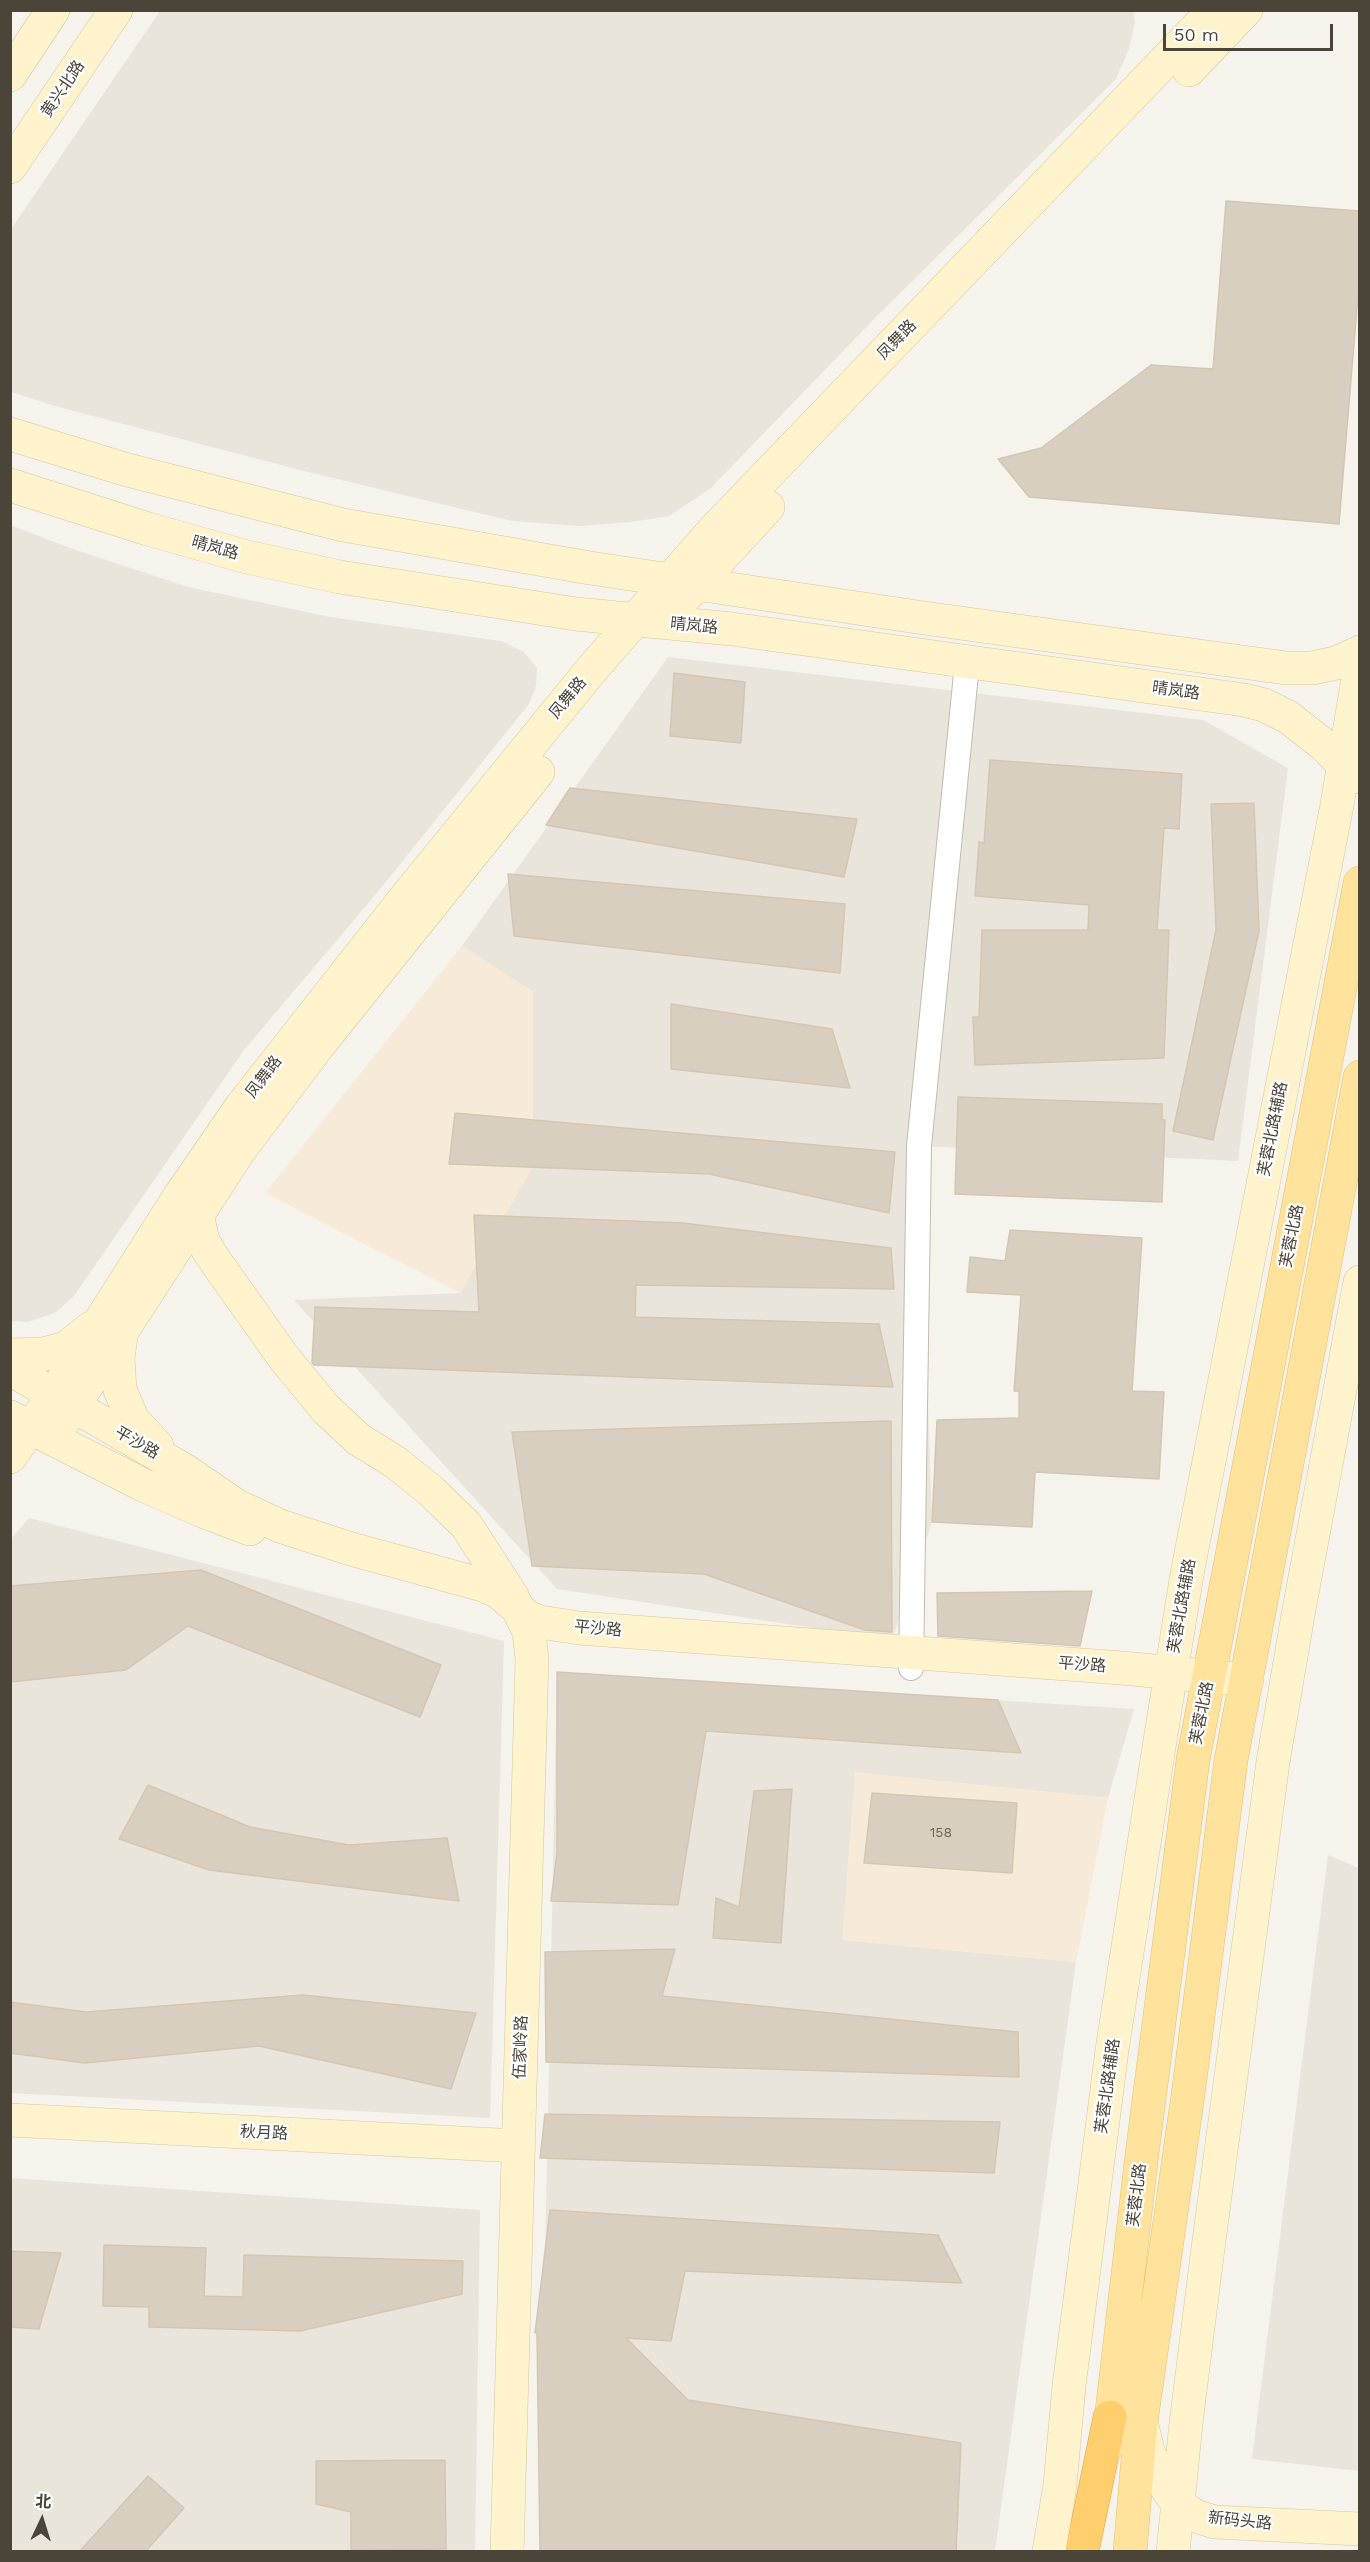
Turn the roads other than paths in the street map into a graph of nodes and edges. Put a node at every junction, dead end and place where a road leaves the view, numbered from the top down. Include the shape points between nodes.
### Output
1 (53, 10) edge
2 (116, 10) edge
3 (1214, 10) edge
4 (1246, 10) edge
5 (10, 75) edge
6 (10, 167) edge
7 (10, 434) edge
8 (10, 485) edge
9 (683, 582) junction
10 (649, 621) junction
11 (1359, 652) edge
12 (967, 663) junction
13 (1359, 668) edge
14 (1352, 773) edge
15 (1359, 884) edge
16 (1359, 1077) edge
17 (1258, 1205) junction
18 (1296, 1213) junction
19 (197, 1214) junction
20 (1359, 1282) edge
21 (113, 1321) junction
22 (10, 1355) edge
23 (10, 1369) edge
24 (64, 1400) junction
25 (31, 1428) edge
26 (10, 1457) edge
27 (186, 1471) junction
28 (518, 1607) junction
29 (530, 1638) junction
30 (911, 1660) junction
31 (1169, 1682) junction
32 (1208, 1686) junction
33 (1245, 1689) junction
34 (1126, 1970) junction
35 (1164, 1974) junction
36 (10, 2120) edge
37 (10, 2140) edge
38 (518, 2155) junction
39 (1069, 2386) junction
40 (1122, 2410) junction
41 (1177, 2502) junction
42 (1359, 2529) edge
43 (1359, 2544) edge
44 (507, 2552) edge
45 (1050, 2552) edge
46 (1070, 2552) edge
47 (1082, 2552) edge
48 (1098, 2552) edge
49 (1130, 2552) edge
50 (1149, 2552) edge
51 (1173, 2552) edge
52 (1182, 2552) edge

1 - 5 street
2 - 6 street, 黄兴北路
3 - 9 street, 凤舞路 via 714,530
4 - 9 street, 凤舞路 via 747,528
7 - 9 street via 124,469 343,525
8 - 10 street, 晴岚路 via 148,529 340,577 576,614
9 - 10 street, 凤舞路
9 - 11 street via 1286,668 1336,663
10 - 12 street, 晴岚路
10 - 19 street, 凤舞路 via 614,676 318,1046 238,1151
10 - 21 street, 凤舞路 via 592,669 310,1017 210,1152
12 - 14 street, 晴岚路 via 1264,705 1288,717
12 - 30 street via 919,1146
13 - 14 street, 芙蓉北路辅路
14 - 17 street, 芙蓉北路辅路
15 - 18 main road, 芙蓉北路
16 - 33 main road, 芙蓉北路
17 - 18 street
17 - 31 street, 芙蓉北路辅路
18 - 32 main road, 芙蓉北路
19 - 21 street, 凤舞路
19 - 28 street, 伍家岭路 via 201,1235 211,1255 326,1410 358,1439 430,1490 466,1525
20 - 41 street via 1273,1762
21 - 22 street via 66,1348 44,1354
21 - 24 street, 凤舞路
21 - 27 street via 120,1341 117,1372 126,1406 146,1435
23 - 24 street, 平沙路
24 - 25 street, 凤舞路
24 - 27 street, 平沙路
25 - 26 street, 凤舞路
25 - 29 street, 平沙路 via 143,1485 215,1516 349,1563 490,1601
27 - 28 street, 平沙路 via 237,1506 280,1526 483,1585
28 - 29 street, 伍家岭路
28 - 30 street, 平沙路 via 529,1618 571,1627
29 - 30 street, 平沙路 via 579,1644
29 - 38 street, 伍家岭路
30 - 31 street, 平沙路
31 - 32 street, 平沙路
31 - 34 street, 芙蓉北路辅路
32 - 33 street, 平沙路
32 - 35 main road, 芙蓉北路 via 1193,1760
33 - 40 main road, 芙蓉北路 via 1231,1760 1188,2095
34 - 35 street
34 - 39 street, 芙蓉北路辅路
35 - 40 main road, 芙蓉北路
36 - 38 street, 秋月路
37 - 38 street, 秋月路
38 - 44 street, 伍家岭路
39 - 40 street
39 - 45 street, 芙蓉北路辅路
40 - 41 street, 新码头路
40 - 46 main road
40 - 47 highway
40 - 48 main road, 芙蓉北路
40 - 49 main road, 芙蓉北路
40 - 50 main road
41 - 42 street, 新码头路 via 1195,2516 1215,2522
41 - 51 street
43 - 52 street, 新码头路 via 1214,2537 1190,2544

